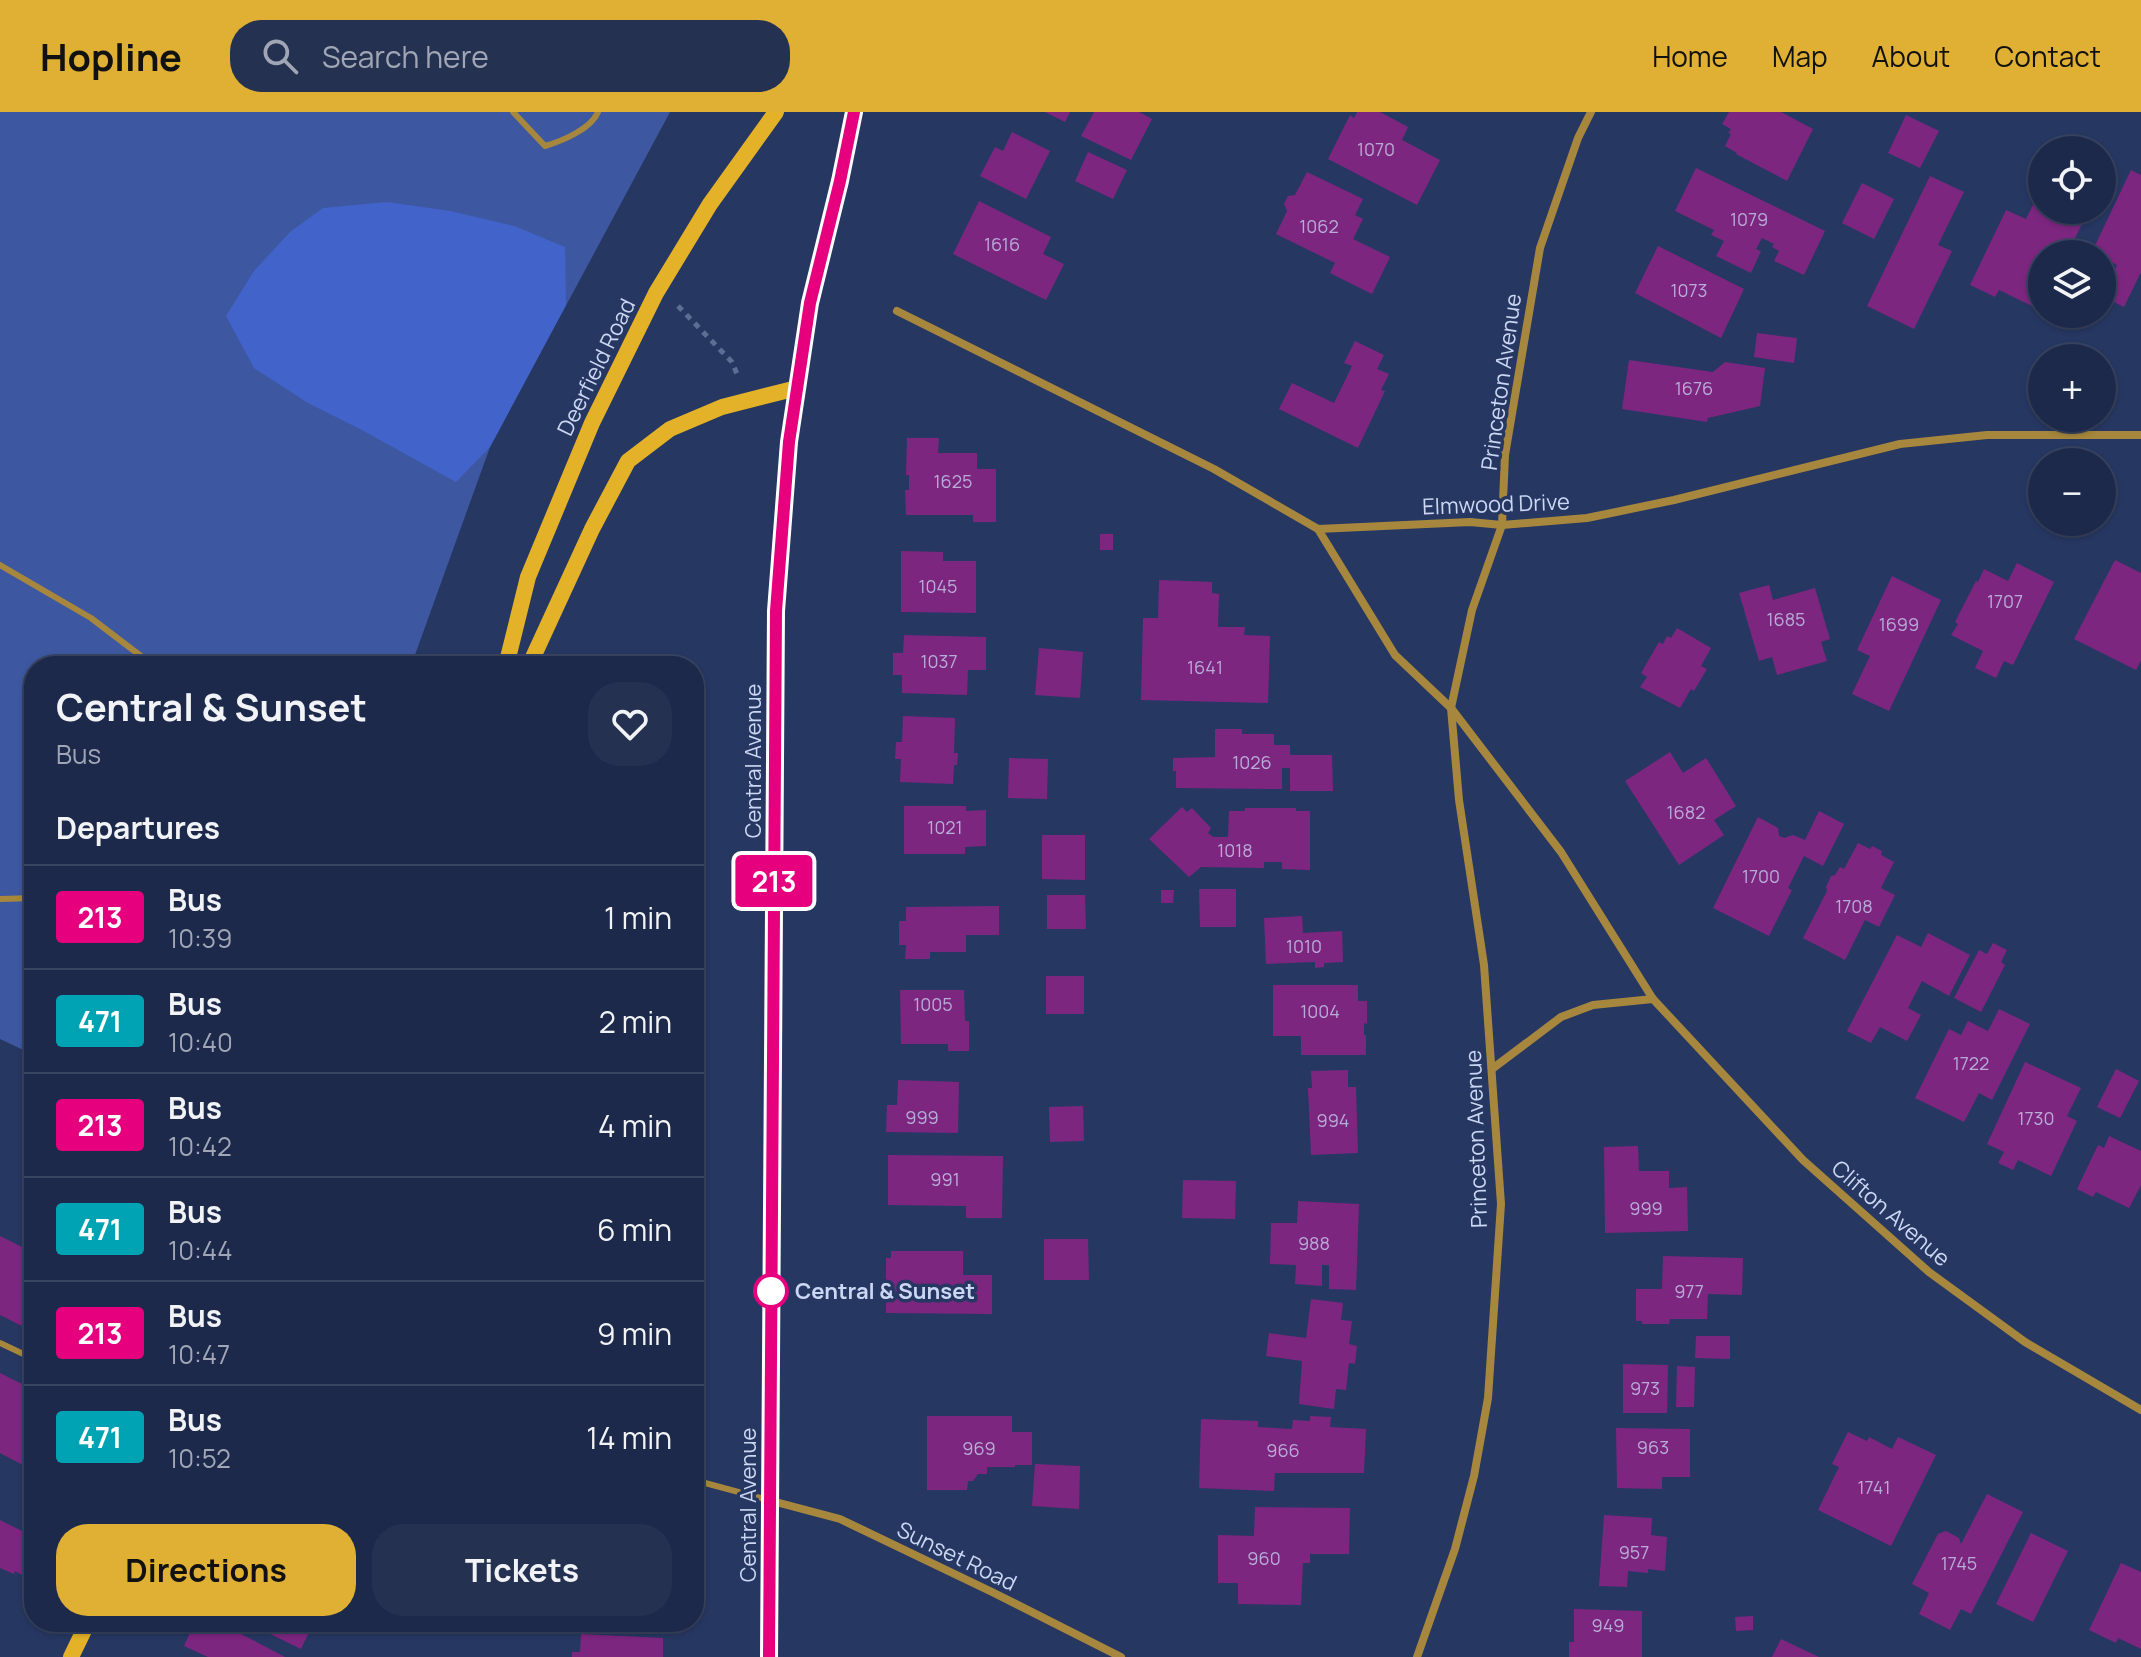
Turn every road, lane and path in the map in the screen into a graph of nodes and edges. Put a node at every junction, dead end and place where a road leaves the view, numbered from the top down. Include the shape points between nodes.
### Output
1 (513, 112) edge
2 (598, 112) edge
3 (776, 112) edge
4 (854, 112) edge
5 (1591, 112) edge
6 (670, 300) dead end
7 (897, 311) dead end
8 (737, 374) dead end
9 (797, 388) junction
10 (2141, 435) edge
11 (1502, 525) junction
12 (1318, 529) junction
13 (0, 565) edge
14 (141, 656) edge
15 (508, 656) edge
16 (534, 656) edge
17 (1451, 708) junction
18 (24, 898) edge
19 (0, 899) edge
20 (1653, 999) junction
21 (1492, 1069) junction
22 (0, 1343) edge
23 (24, 1354) edge
24 (2141, 1410) edge
25 (704, 1483) edge
26 (772, 1501) junction
27 (83, 1632) edge
28 (71, 1657) edge
29 (769, 1657) edge
30 (1121, 1657) edge
31 (1417, 1657) edge

1 - 2 lane via 545,146 565,140
3 - 15 main road, Deerfield Road via 710,204 656,293 592,423 528,577
4 - 9 main road, Central Avenue via 810,303
5 - 11 street, Princeton Avenue via 1540,248 1505,455
6 - 8 path via 732,362
7 - 12 street via 1214,469
9 - 16 main road via 722,407 670,429 628,461
9 - 26 main road, Central Avenue via 776,611
10 - 11 street, Elmwood Drive via 1987,435 1900,444 1587,518
11 - 12 street, Elmwood Drive
11 - 17 street, Princeton Avenue via 1472,610
12 - 17 street via 1395,655
13 - 14 lane via 91,618
17 - 20 street, Clifton Avenue via 1561,852
17 - 21 street, Princeton Avenue
18 - 19 lane
20 - 21 street via 1593,1005 1561,1017
20 - 24 street, Clifton Avenue via 1803,1160 1929,1272 2025,1342
21 - 31 street, Princeton Avenue via 1501,1204 1488,1398 1455,1549
22 - 23 lane
25 - 26 lane
26 - 29 main road, Central Avenue
26 - 30 street, Sunset Road via 840,1519
27 - 28 main road

